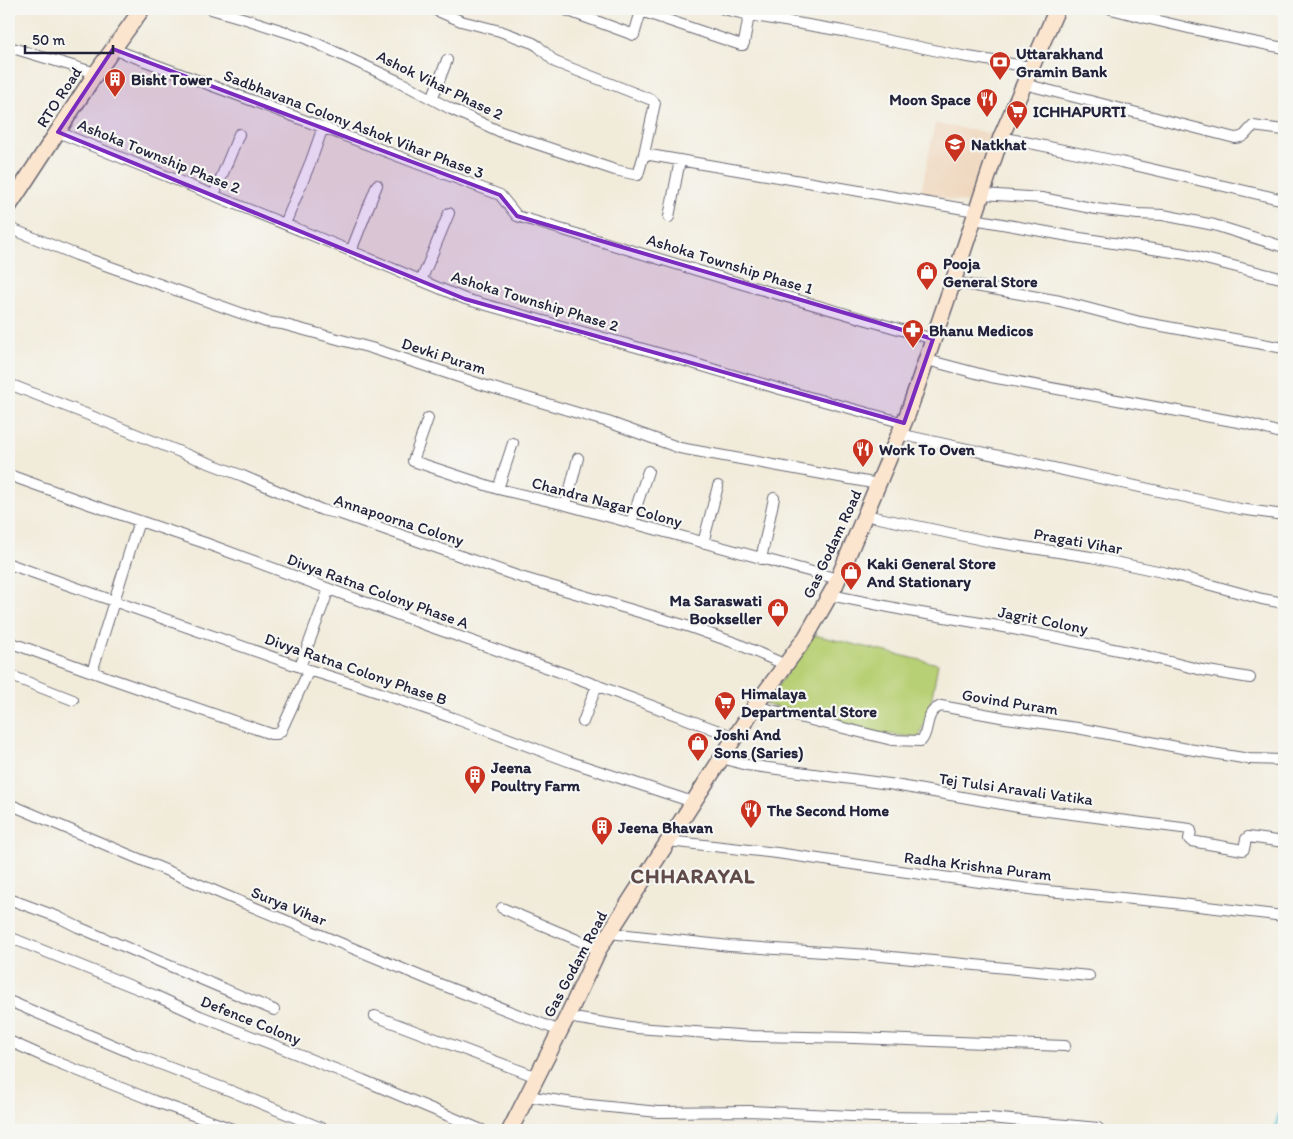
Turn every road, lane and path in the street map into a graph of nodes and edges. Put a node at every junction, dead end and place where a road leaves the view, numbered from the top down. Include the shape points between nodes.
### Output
1 (142, 9) edge
2 (211, 9) edge
3 (433, 9) edge
4 (567, 9) edge
5 (723, 9) edge
6 (1057, 9) edge
7 (1111, 9) edge
8 (642, 10) edge
9 (749, 15) junction
10 (9, 47) edge
11 (1284, 48) edge
12 (113, 49) junction
13 (447, 60) dead end
14 (1031, 67) junction
15 (96, 73) junction
16 (1024, 84) junction
17 (432, 99) junction
18 (323, 127) junction
19 (1284, 130) edge
20 (58, 132) junction
21 (239, 134) dead end
22 (1001, 137) junction
23 (644, 154) junction
24 (680, 160) junction
25 (377, 184) dead end
26 (982, 194) junction
27 (214, 195) junction
28 (1284, 200) edge
29 (9, 206) edge
30 (449, 213) dead end
31 (975, 215) junction
32 (517, 216) joint
33 (669, 217) dead end
34 (285, 224) junction
35 (9, 228) edge
36 (1284, 247) edge
37 (351, 251) junction
38 (1284, 279) edge
39 (421, 281) junction
40 (954, 282) junction
41 (933, 340) junction
42 (1284, 348) edge
43 (927, 360) junction
44 (9, 384) edge
45 (428, 418) dead end
46 (901, 429) junction
47 (1284, 434) edge
48 (513, 443) dead end
49 (578, 458) dead end
50 (648, 471) dead end
51 (9, 475) edge
52 (878, 484) junction
53 (718, 486) dead end
54 (498, 489) junction
55 (774, 498) dead end
56 (566, 505) junction
57 (866, 515) junction
58 (1284, 515) edge
59 (139, 521) junction
60 (632, 523) junction
61 (703, 543) junction
62 (761, 559) junction
63 (9, 564) edge
64 (838, 579) junction
65 (329, 589) junction
66 (830, 594) junction
67 (114, 602) junction
68 (1284, 603) edge
69 (9, 642) edge
70 (786, 665) junction
71 (305, 668) junction
72 (92, 672) junction
73 (9, 675) edge
74 (1250, 678) dead end
75 (597, 685) junction
76 (73, 700) dead end
77 (755, 706) junction
78 (583, 722) dead end
79 (735, 737) junction
80 (722, 758) junction
81 (1284, 760) edge
82 (693, 802) junction
83 (9, 804) edge
84 (668, 841) junction
85 (1284, 842) edge
86 (9, 899) edge
87 (502, 908) dead end
88 (1284, 916) edge
89 (609, 933) junction
90 (9, 937) edge
91 (599, 949) junction
92 (1089, 976) dead end
93 (9, 1001) edge
94 (274, 1010) dead end
95 (375, 1016) dead end
96 (563, 1024) junction
97 (9, 1041) edge
98 (1066, 1046) dead end
99 (537, 1077) junction
100 (527, 1096) junction
101 (1098, 1128) dead end
102 (235, 1130) edge
103 (326, 1130) edge
104 (482, 1130) edge
105 (510, 1130) edge

1 - 12 main road, RTO Road
2 - 17 street, Ashok Vihar Phase 2 via 305,38
3 - 23 street via 532,43 554,62 652,100 655,103
4 - 8 street via 634,35
5 - 9 street
6 - 14 main road, Gas Godam Road
7 - 11 street
8 - 9 street via 741,45
9 - 14 street
10 - 15 street
12 - 15 main road, RTO Road
12 - 18 street, Sadbhavana Colony Ashok Vihar Phase 3
13 - 17 street
14 - 16 main road, Gas Godam Road
15 - 20 main road, RTO Road
16 - 19 street via 1235,138 1242,138 1258,125
16 - 22 main road, Gas Godam Road
17 - 23 street, Ashok Vihar Phase 2 via 501,132 615,170 638,175
18 - 32 street, Sadbhavana Colony Ashok Vihar Phase 3 via 500,195
18 - 34 street
20 - 27 street, Ashoka Township Phase 2
20 - 29 main road, RTO Road
21 - 27 street
22 - 26 main road, Gas Godam Road
22 - 28 street
23 - 24 street
24 - 31 street
24 - 33 street
25 - 37 street
26 - 31 main road, Gas Godam Road
26 - 36 street via 1042,198 1163,215 1214,225
27 - 34 street, Ashoka Township Phase 2
30 - 39 street
31 - 38 street via 1080,238 1186,254
31 - 40 main road, Gas Godam Road
32 - 41 street, Ashoka Township Phase 1
34 - 37 street, Ashoka Township Phase 2
35 - 52 street, Devki Puram via 266,322 371,348 608,422 680,448
37 - 39 street, Ashoka Township Phase 2
39 - 46 street, Ashoka Township Phase 2 via 465,299 780,389
40 - 41 main road, Gas Godam Road
40 - 42 street via 1060,301 1140,322
41 - 43 main road, Gas Godam Road
43 - 46 main road, Gas Godam Road
43 - 47 street via 990,377 1248,424
44 - 70 street, Annapoorna Colony via 322,510 517,576 690,627
45 - 54 street, Chandra Nagar Colony via 413,461
46 - 52 main road, Gas Godam Road
46 - 58 street, Ashoka Township Phase 2 via 1221,505
48 - 54 street
49 - 56 street
50 - 60 street
51 - 59 street, Divya Ratna Colony Phase A
52 - 57 main road, Gas Godam Road
53 - 61 street
54 - 56 street, Chandra Nagar Colony
55 - 62 street
56 - 60 street, Chandra Nagar Colony
57 - 64 main road, Gas Godam Road
57 - 68 street, Pragati Vihar via 992,542 1110,561
59 - 65 street, Divya Ratna Colony Phase A
59 - 67 street
60 - 61 street, Chandra Nagar Colony
61 - 62 street, Chandra Nagar Colony
62 - 64 street, Chandra Nagar Colony
63 - 67 street, Divya Ratna Colony Phase B
64 - 66 main road, Gas Godam Road
65 - 71 street
65 - 75 street, Divya Ratna Colony Phase A
66 - 70 main road, Gas Godam Road
66 - 74 street, Jagrit Colony
67 - 71 street, Divya Ratna Colony Phase B
67 - 72 street
69 - 72 street
70 - 77 main road, Gas Godam Road
71 - 72 street via 286,722 277,734
71 - 82 street, Divya Ratna Colony Phase B
73 - 76 street
75 - 78 street
75 - 79 street, Divya Ratna Colony Phase A
77 - 79 main road, Gas Godam Road
77 - 81 street, Govind Puram via 892,740 921,741 930,716 942,706 1240,758
79 - 80 main road, Gas Godam Road
80 - 82 main road, Gas Godam Road
80 - 85 street, Tej Tulsi Aravali Vatika via 747,765 889,784 1024,808 1190,829 1191,842 1243,850 1248,837
82 - 84 main road, Gas Godam Road
83 - 96 street, Surya Vihar via 432,981
84 - 88 street, Radha Krishna Puram via 1037,890
84 - 89 main road, Gas Godam Road
86 - 94 street
87 - 91 street
89 - 91 main road, Gas Godam Road
89 - 92 street
90 - 104 street, Defence Colony
91 - 96 main road, Gas Godam Road
93 - 103 street
95 - 99 street
96 - 98 street, Surya Vihar via 753,1036
96 - 99 main road, Gas Godam Road
97 - 102 street via 154,1101
99 - 100 main road, Gas Godam Road
100 - 101 street via 658,1112 750,1111 990,1118
100 - 105 main road, Gas Godam Road

